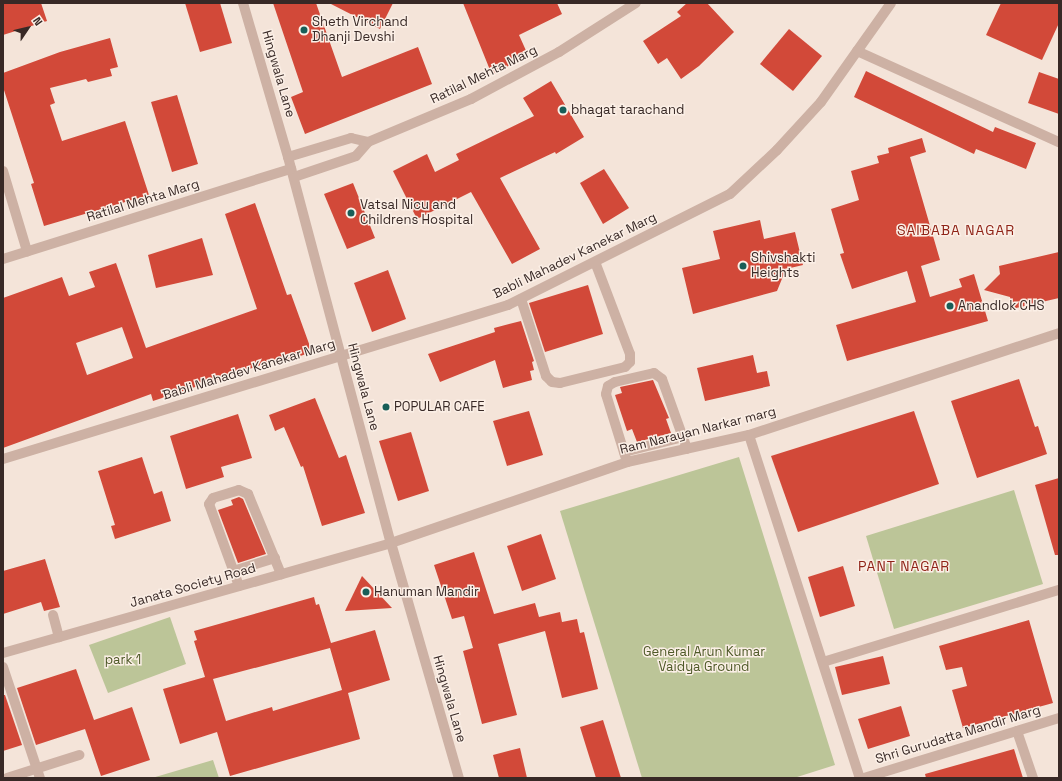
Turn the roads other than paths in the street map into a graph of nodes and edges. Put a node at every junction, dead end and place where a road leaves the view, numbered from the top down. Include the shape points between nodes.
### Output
1 (244, 3) edge
2 (636, 3) edge
3 (891, 3) edge
4 (857, 51) junction
5 (368, 142) junction
6 (1059, 142) edge
7 (288, 157) junction
8 (3, 171) edge
9 (292, 173) junction
10 (27, 251) junction
11 (3, 259) edge
12 (595, 262) junction
13 (521, 299) junction
14 (1059, 333) edge
15 (342, 356) junction
16 (750, 435) junction
17 (683, 437) junction
18 (687, 449) junction
19 (625, 457) junction
20 (3, 459) edge
21 (391, 543) junction
22 (275, 558) junction
23 (233, 571) junction
24 (282, 574) junction
25 (239, 586) junction
26 (1059, 590) edge
27 (53, 615) dead end
28 (59, 637) junction
29 (3, 653) edge
30 (823, 662) junction
31 (3, 667) edge
32 (1059, 718) edge
33 (1017, 730) junction
34 (79, 755) dead end
35 (39, 773) edge
36 (7, 778) edge
37 (459, 778) edge
38 (860, 778) edge
39 (864, 778) edge
40 (1033, 778) edge

1 - 7 street, Hingwala Lane
2 - 5 street, Ratilal Mehta Marg via 559,52 471,99
3 - 4 street, Babli Mahadev Kanekar Marg
4 - 6 street
4 - 12 street, Babli Mahadev Kanekar Marg via 821,102 777,150 730,194
5 - 7 street via 351,138
5 - 9 street, Ratilal Mehta Marg via 356,156
7 - 9 street, Hingwala Lane
8 - 10 street
9 - 10 street, Ratilal Mehta Marg
9 - 15 street, Hingwala Lane
10 - 11 street, Ratilal Mehta Marg
12 - 13 street, Babli Mahadev Kanekar Marg
12 - 13 street via 630,354 630,362 625,367 560,383 552,382 546,376
13 - 15 street, Babli Mahadev Kanekar Marg
14 - 16 street, Ram Narayan Narkar marg
15 - 20 street, Babli Mahadev Kanekar Marg
15 - 21 street, Hingwala Lane
16 - 18 street, Ram Narayan Narkar marg
16 - 30 street
17 - 18 street
17 - 19 street
17 - 19 street via 659,374 621,381 608,386 606,394
18 - 19 street, Ram Narayan Narkar marg
19 - 21 street, Ram Narayan Narkar marg
21 - 24 street, Janata Society Road
21 - 37 street, Hingwala Lane
22 - 23 street
22 - 23 street via 246,492 239,490 210,500 208,504
22 - 24 street
23 - 25 street
24 - 25 street, Janata Society Road
25 - 28 street, Janata Society Road
26 - 30 street
27 - 28 street
28 - 29 street, Janata Society Road
30 - 38 street
31 - 35 street
32 - 33 street, Shri Gurudatta Mandir Marg
33 - 39 street, Shri Gurudatta Mandir Marg
33 - 40 street
34 - 35 street
35 - 36 street

